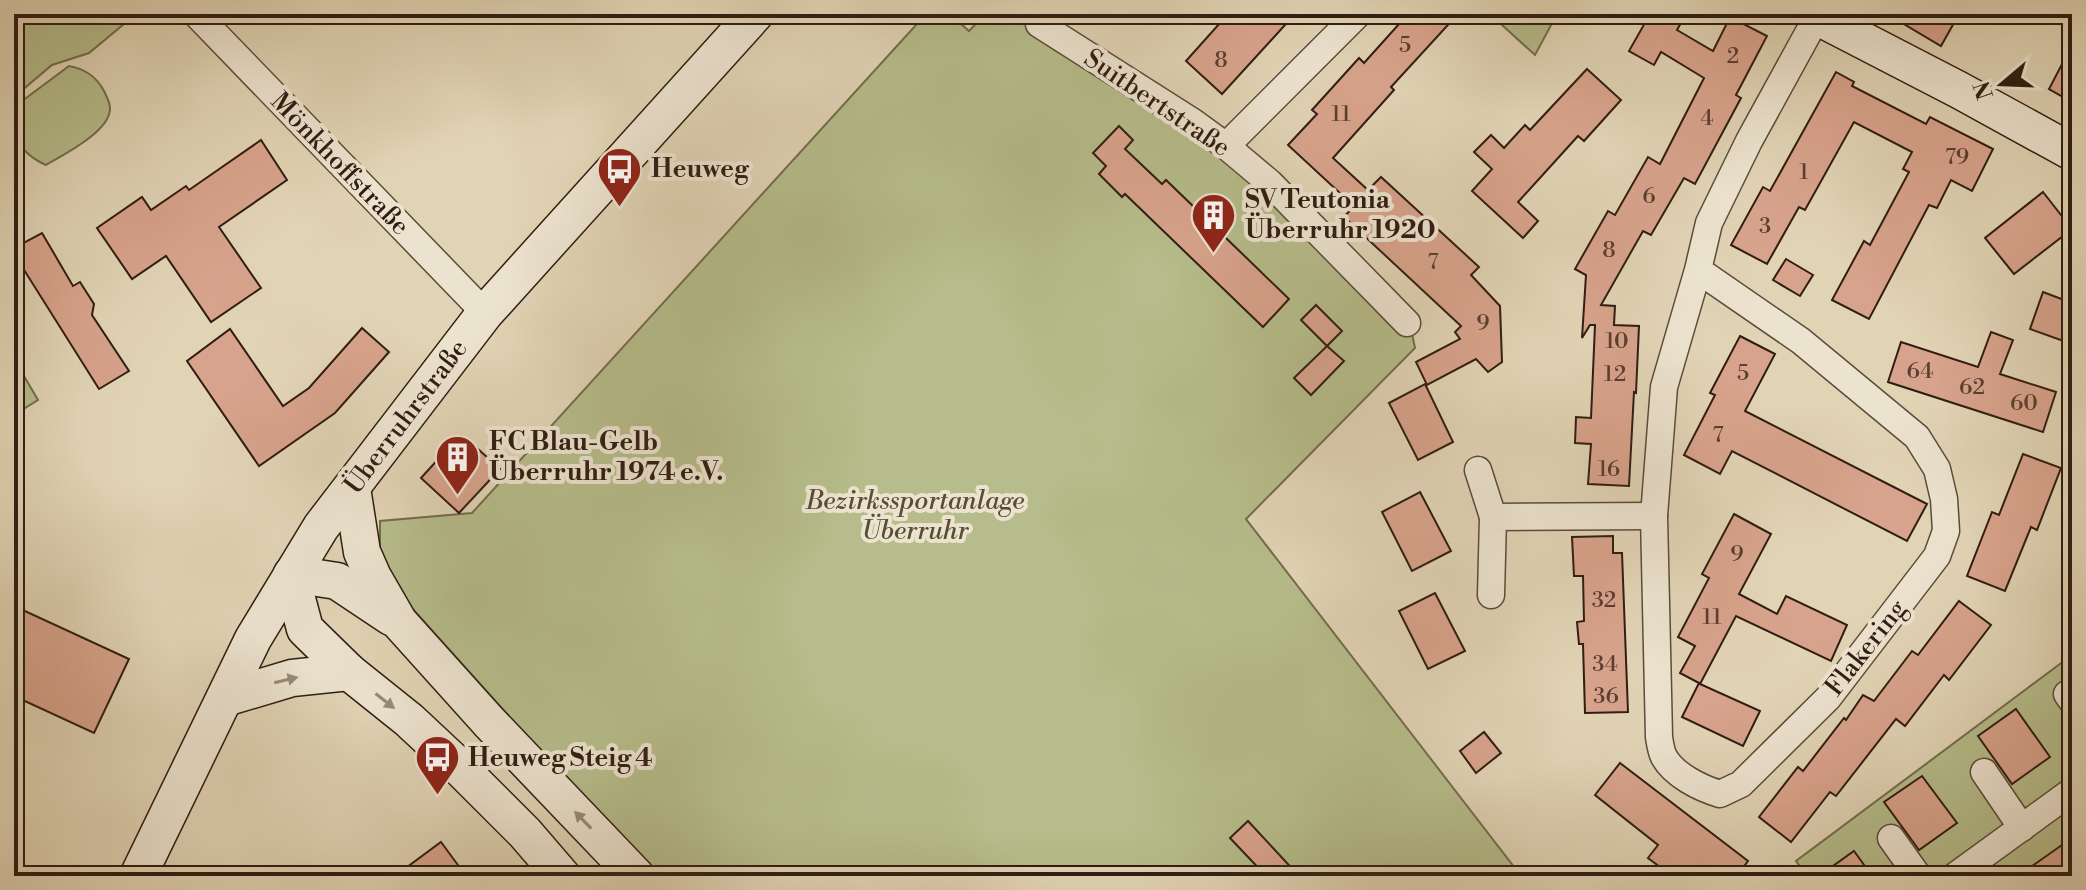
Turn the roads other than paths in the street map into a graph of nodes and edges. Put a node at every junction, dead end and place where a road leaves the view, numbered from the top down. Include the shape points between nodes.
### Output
1 (196, 14) edge
2 (755, 14) edge
3 (1358, 14) edge
4 (1814, 15) edge
5 (1039, 24) dead end
6 (1226, 146) junction
7 (2072, 152) edge
8 (1698, 270) junction
9 (485, 313) junction
10 (1407, 323) dead end
11 (1478, 470) dead end
12 (352, 488) junction
13 (1654, 516) junction
14 (1493, 517) junction
15 (292, 575) junction
16 (1491, 595) dead end
17 (399, 622) junction
18 (349, 672) junction
19 (225, 698) junction
20 (1984, 772) dead end
21 (2072, 791) edge
22 (2022, 828) junction
23 (1891, 838) dead end
24 (138, 876) edge
25 (562, 876) edge
26 (636, 876) edge
27 (1918, 876) edge
28 (1955, 876) edge

1 - 9 street, Mönkhoffstraße
2 - 9 main road, Überruhrstraße
3 - 6 street
4 - 7 main road
4 - 8 street, Flakering via 1709,223
5 - 6 street, Suitbertstraße
6 - 10 street, Suitbertstraße via 1270,183
8 - 13 street, Flakering via 1664,387
8 - 13 street, Flakering via 1801,341 1917,437 1937,469 1946,531 1937,556 1828,698 1741,784 1720,794 1672,767 1662,754
9 - 12 main road, Überruhrstraße
11 - 14 street
12 - 15 main road, Überruhrstraße
12 - 17 main road via 362,552
13 - 14 street
14 - 16 street
15 - 17 main road via 337,581
15 - 18 main road via 305,629
15 - 19 main road, Überruhrstraße
26 -> 17 main road
19 -> 18 main road via 292,678
18 -> 25 main road via 455,763
19 - 24 main road, Überruhrstraße
20 - 22 street
21 - 22 street
22 - 28 street
23 - 27 street

